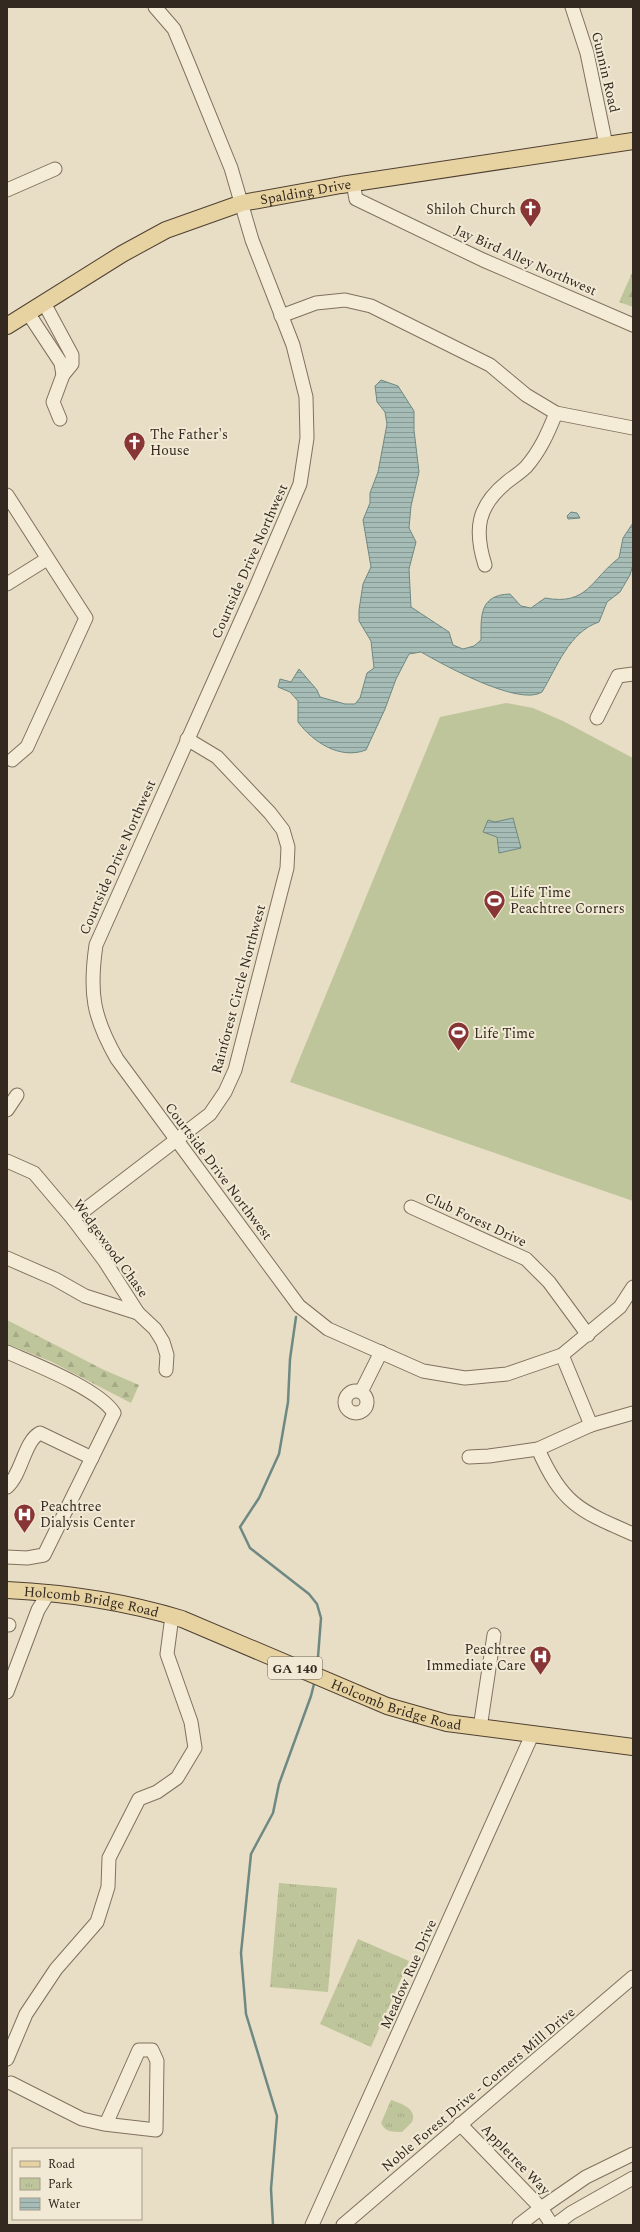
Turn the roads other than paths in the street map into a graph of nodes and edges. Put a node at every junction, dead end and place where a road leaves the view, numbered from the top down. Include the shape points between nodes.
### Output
1 (155, 7) edge
2 (572, 7) edge
3 (633, 141) edge
4 (606, 145) junction
5 (55, 169) dead end
6 (352, 183) junction
7 (7, 190) edge
8 (242, 203) junction
9 (44, 303) junction
10 (28, 313) junction
11 (281, 316) junction
12 (7, 326) edge
13 (633, 326) edge
14 (63, 374) junction
15 (556, 413) junction
16 (60, 419) dead end
17 (633, 428) edge
18 (7, 495) edge
19 (47, 559) junction
20 (485, 565) dead end
21 (7, 584) edge
22 (633, 674) edge
23 (597, 718) dead end
24 (187, 739) junction
25 (12, 760) dead end
26 (17, 1095) dead end
27 (7, 1110) edge
28 (176, 1140) junction
29 (7, 1161) edge
30 (411, 1207) dead end
31 (73, 1219) junction
32 (7, 1258) edge
33 (633, 1287) edge
34 (138, 1313) junction
35 (588, 1335) junction
36 (7, 1352) edge
37 (381, 1352) junction
38 (562, 1355) junction
39 (166, 1370) dead end
40 (361, 1392) dead end
41 (633, 1413) edge
42 (591, 1425) junction
43 (538, 1449) junction
44 (468, 1457) dead end
45 (92, 1458) junction
46 (7, 1487) edge
47 (633, 1534) edge
48 (7, 1557) edge
49 (7, 1590) edge
50 (49, 1592) junction
51 (172, 1616) junction
52 (494, 1635) dead end
53 (7, 1692) edge
54 (480, 1728) junction
55 (532, 1735) junction
56 (633, 1747) edge
57 (633, 1976) edge
58 (7, 2059) edge
59 (8, 2082) edge
60 (106, 2124) junction
61 (460, 2124) junction
62 (633, 2154) edge
63 (617, 2162) junction
64 (631, 2182) edge
65 (541, 2208) junction
66 (312, 2225) edge
67 (343, 2225) edge
68 (519, 2225) edge
69 (552, 2225) edge
70 (555, 2225) edge

1 - 8 street, Courtside Drive Northwest via 174,29 231,168
2 - 4 street, Gunnin Road via 587,53
3 - 4 main road, Spalding Drive
4 - 6 main road, Spalding Drive
5 - 7 street
6 - 8 main road, Spalding Drive
6 - 13 street, Jay Bird Alley Northwest via 356,199 484,260
8 - 9 main road, Spalding Drive via 166,230
8 - 11 street, Courtside Drive Northwest via 252,240
9 - 10 main road, Spalding Drive
9 - 14 street via 72,355 72,364
10 - 12 main road, Spalding Drive
10 - 14 street via 60,363
11 - 15 street via 316,303 345,300 371,306 490,365 526,395
11 - 24 street, Courtside Drive Northwest via 293,345 306,397 307,438 300,484
14 - 16 street via 53,402
15 - 17 street
15 - 20 street via 537,454 525,468 494,494 482,512 478,545
18 - 19 street
19 - 21 street
19 - 25 street via 86,618 27,747
22 - 23 street via 618,676
24 - 28 street, Courtside Drive Northwest via 110,910 96,945 91,975 94,1005 102,1034 117,1059
24 - 28 street, Rainforest Circle Northwest via 217,757 256,796 283,830 288,847 288,868 235,1070 225,1092 210,1114
26 - 27 street
28 - 31 street, Rainforest Circle Northwest
28 - 37 street, Courtside Drive Northwest via 300,1306 322,1325
29 - 31 street, Wedgewood Chase via 34,1173
30 - 35 street, Club Forest Drive via 526,1259 549,1282
31 - 34 street, Wedgewood Chase via 104,1260
32 - 34 street via 55,1279 85,1296
33 - 35 street, Courtside Drive Northwest via 620,1307
34 - 39 street, Wedgewood Chase via 155,1329 163,1342 167,1355
35 - 38 street, Courtside Drive Northwest
36 - 45 street via 75,1384 110,1407 114,1413
37 - 38 street, Courtside Drive Northwest via 423,1371 465,1378 508,1374
37 - 40 street
38 - 42 street
41 - 42 street
42 - 43 street
43 - 44 street
43 - 47 street via 548,1474 566,1496 589,1514
45 - 46 street via 40,1433 30,1443 18,1475
45 - 48 street via 44,1555 27,1558
49 - 50 main road, Holcomb Bridge Road / GA 140
50 - 51 main road, Holcomb Bridge Road / GA 140 via 110,1600
50 - 53 street via 38,1610
51 - 54 main road, Holcomb Bridge Road / GA 140 via 387,1706 447,1723
51 - 58 street via 168,1654 190,1722 195,1748 177,1778 157,1792 139,1799 109,1858 108,1886 97,1922 56,1969 26,2014
52 - 54 street
54 - 55 main road, Holcomb Bridge Road / GA 140
55 - 56 main road, Holcomb Bridge Road / GA 140
55 - 66 street, Meadow Rue Drive
57 - 61 street, Noble Forest Drive - Corners Mill Drive
59 - 60 street via 82,2119
60 - 60 street via 156,2130 157,2061 152,2050 139,2050
61 - 65 street, Appletree Way
61 - 67 street, Noble Forest Drive - Corners Mill Drive
62 - 63 street, Appletree Way
63 - 64 street
63 - 65 street, Appletree Way via 586,2177
64 - 70 street
65 - 68 street
65 - 69 street

